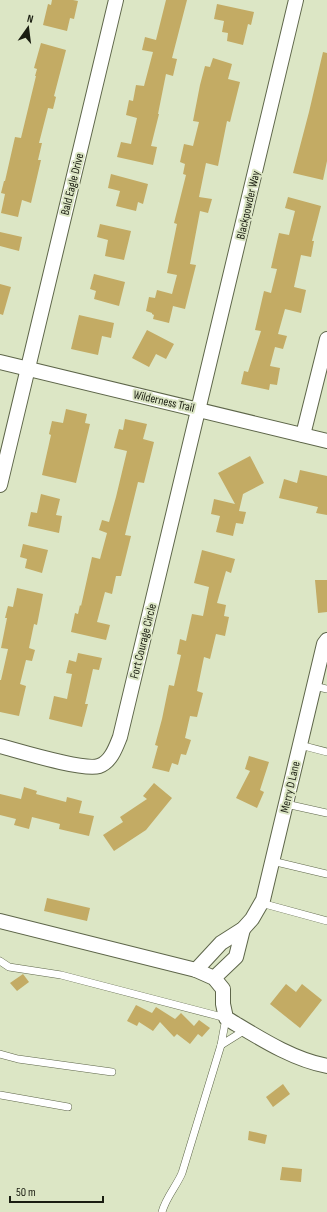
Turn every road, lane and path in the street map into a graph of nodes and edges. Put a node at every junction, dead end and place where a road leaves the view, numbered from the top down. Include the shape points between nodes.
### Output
1 (116, 0) edge
2 (296, 0) edge
3 (327, 339) edge
4 (0, 362) edge
5 (27, 369) junction
6 (199, 410) junction
7 (303, 435) junction
8 (327, 441) edge
9 (0, 484) edge
10 (327, 640) edge
11 (321, 688) edge
12 (300, 745) junction
13 (0, 746) edge
14 (327, 752) edge
15 (286, 804) junction
16 (327, 813) edge
17 (272, 862) junction
18 (327, 874) edge
19 (261, 904) junction
20 (327, 920) edge
21 (0, 921) edge
22 (244, 929) junction
23 (0, 961) edge
24 (196, 970) junction
25 (214, 978) junction
26 (226, 1018) junction
27 (245, 1030) junction
28 (221, 1045) junction
29 (0, 1054) edge
30 (327, 1066) edge
31 (112, 1072) dead end
32 (0, 1096) edge
33 (68, 1106) dead end
34 (162, 1212) edge

1 - 5 street, Bald Eagle Drive
2 - 6 street, Blackpowder Way
3 - 7 street
4 - 5 street, Wilderness Trail
5 - 6 street, Wilderness Trail
5 - 9 street
6 - 7 street, Wilderness Trail
6 - 13 street, Fort Courage Circle via 122,730 113,755 100,766 81,767
7 - 8 street, Wilderness Trail
10 - 11 street, Merry D Lane via 324,644
11 - 12 street, Merry D Lane
12 - 14 lane
12 - 15 street, Merry D Lane
15 - 16 lane
15 - 17 street, Merry D Lane
17 - 18 lane
17 - 19 street, Merry D Lane
19 - 20 lane
19 - 22 street, Merry D Lane
21 - 24 street
22 - 24 street, Merry D Lane via 221,943
22 - 25 street, Merry D Lane via 236,957
23 - 26 lane via 9,967 61,975
24 - 25 street
25 - 26 street via 223,989
26 - 27 street
26 - 28 lane
27 - 28 lane
27 - 30 street via 292,1055
28 - 34 lane via 182,1173
29 - 31 lane via 18,1059
32 - 33 lane

